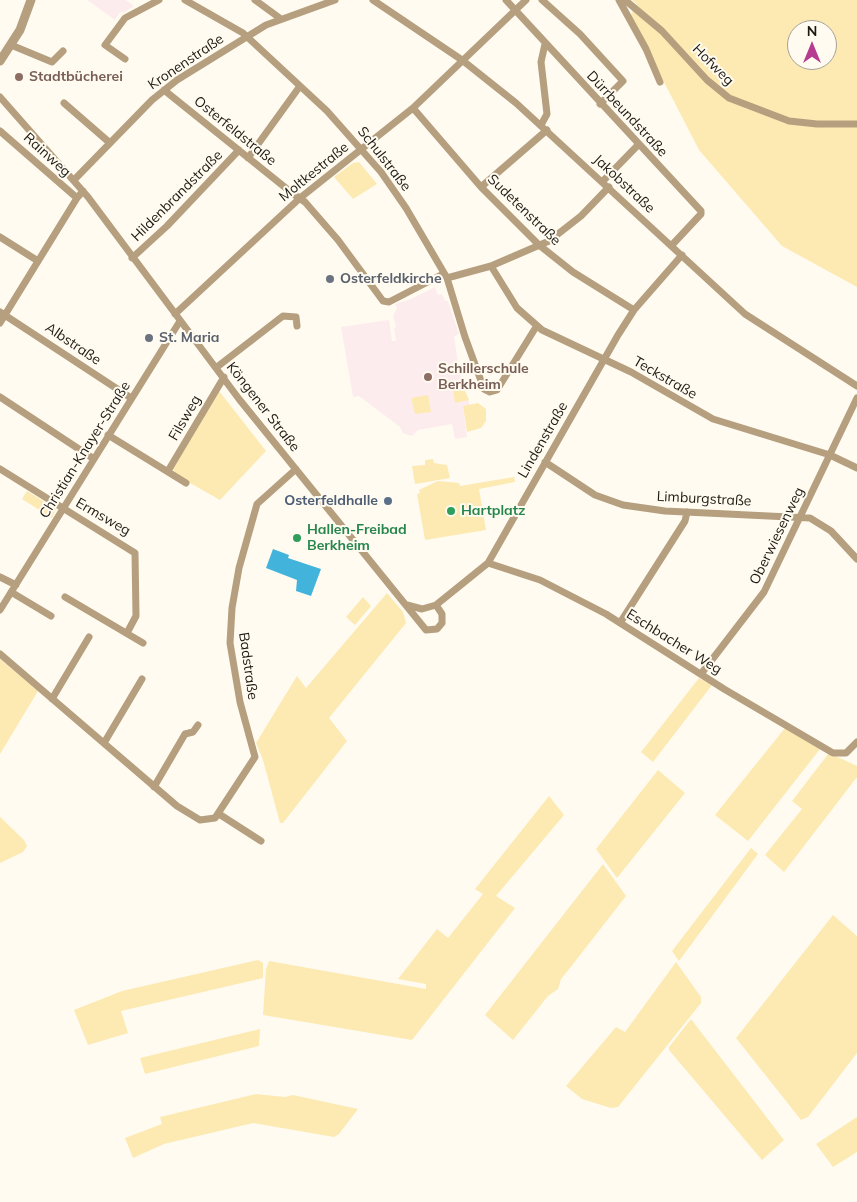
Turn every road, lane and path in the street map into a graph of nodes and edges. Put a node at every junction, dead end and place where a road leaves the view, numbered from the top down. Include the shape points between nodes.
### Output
1 (31, 0) edge
2 (159, 0) edge
3 (185, 0) edge
4 (255, 0) edge
5 (335, 0) edge
6 (373, 0) edge
7 (506, 0) edge
8 (526, 0) edge
9 (542, 0) edge
10 (619, 0) edge
11 (626, 0) edge
12 (325, 2) edge
13 (514, 11) junction
14 (281, 19) junction
15 (246, 37) junction
16 (545, 44) junction
17 (11, 45) junction
18 (63, 51) dead end
19 (125, 59) dead end
20 (462, 60) junction
21 (0, 61) edge
22 (660, 82) dead end
23 (300, 86) junction
24 (164, 90) junction
25 (0, 98) edge
26 (64, 103) dead end
27 (600, 104) junction
28 (413, 108) junction
29 (857, 124) edge
30 (541, 125) junction
31 (547, 130) junction
32 (0, 131) edge
33 (110, 143) junction
34 (638, 145) junction
35 (362, 149) junction
36 (239, 150) junction
37 (248, 158) junction
38 (74, 180) junction
39 (606, 184) junction
40 (481, 187) junction
41 (83, 191) junction
42 (76, 198) junction
43 (300, 198) junction
44 (0, 237) edge
45 (539, 245) junction
46 (672, 245) junction
47 (682, 255) junction
48 (132, 258) junction
49 (38, 261) junction
50 (491, 266) junction
51 (445, 276) junction
52 (634, 310) junction
53 (2, 314) edge
54 (175, 314) junction
55 (180, 321) junction
56 (0, 323) edge
57 (297, 326) dead end
58 (536, 327) junction
59 (605, 358) junction
60 (217, 367) junction
61 (224, 377) junction
62 (857, 386) edge
63 (0, 397) edge
64 (131, 398) junction
65 (857, 398) edge
66 (108, 435) junction
67 (830, 455) junction
68 (94, 459) junction
69 (545, 462) junction
70 (857, 468) edge
71 (0, 469) edge
72 (296, 469) junction
73 (168, 471) junction
74 (186, 483) dead end
75 (63, 508) junction
76 (687, 512) junction
77 (801, 516) junction
78 (857, 558) edge
79 (488, 563) junction
80 (0, 577) edge
81 (16, 585) junction
82 (11, 592) junction
83 (65, 597) dead end
84 (407, 605) junction
85 (436, 605) junction
86 (0, 610) edge
87 (52, 616) dead end
88 (620, 622) junction
89 (127, 633) junction
90 (89, 637) dead end
91 (143, 643) dead end
92 (0, 654) edge
93 (701, 674) junction
94 (142, 679) dead end
95 (52, 699) junction
96 (198, 725) dead end
97 (857, 742) edge
98 (104, 743) junction
99 (154, 787) junction
100 (219, 814) junction
101 (261, 841) dead end

1 - 17 street
2 - 19 street via 125,18 105,45
3 - 15 street, Schulstraße
4 - 14 street
5 - 12 street, Kronenstraße
6 - 20 street, Jakobstraße
7 - 13 street, Dürrbeundstraße
8 - 13 street, Moltkestraße
9 - 27 street via 580,34 623,81
10 - 22 street
11 - 29 street, Hofweg via 729,98 789,121
12 - 14 street, Kronenstraße
13 - 16 street, Dürrbeundstraße
13 - 20 street, Moltkestraße
14 - 15 street, Kronenstraße
15 - 23 street, Schulstraße
15 - 24 street, Kronenstraße
16 - 27 street, Dürrbeundstraße
16 - 30 street via 541,62 547,114
17 - 18 street via 52,62
17 - 21 street
20 - 28 street, Moltkestraße
20 - 30 street, Jakobstraße
23 - 35 street, Schulstraße
23 - 37 street
24 - 33 street, Kronenstraße
24 - 36 street, Osterfeldstraße
25 - 38 street, Köngener Straße
26 - 33 street
27 - 34 street, Dürrbeundstraße
28 - 35 street, Moltkestraße
28 - 40 street, Sudetenstraße
30 - 31 street, Jakobstraße
31 - 39 street, Jakobstraße
31 - 40 street
32 - 42 street, Rainweg
33 - 38 street, Kronenstraße
34 - 39 street
34 - 46 street, Dürrbeundstraße via 702,212
35 - 43 street, Moltkestraße
35 - 51 street, Schulstraße via 402,202
36 - 37 street, Osterfeldstraße
36 - 48 street, Hildenbrandstraße
37 - 43 street, Osterfeldstraße
38 - 41 street, Köngener Straße
39 - 45 street via 575,222
39 - 46 street, Jakobstraße
40 - 45 street, Sudetenstraße
41 - 42 street
41 - 48 street, Köngener Straße
42 - 49 street
43 - 51 street, Osterfeldstraße via 338,240 381,300 389,302 420,284
43 - 54 street, Moltkestraße
44 - 49 street
45 - 50 street
45 - 52 street, Sudetenstraße via 573,272
46 - 47 street, Jakobstraße
47 - 52 street, Lindenstraße
47 - 62 street, Jakobstraße via 751,319
48 - 54 street, Köngener Straße
49 - 53 street
50 - 51 street
50 - 58 street, Teckstraße via 517,308
51 - 58 street, Schulstraße via 478,378 486,391 496,390
52 - 59 street, Lindenstraße
53 - 56 street
53 - 64 street, Albstraße
54 - 55 street, Köngener Straße
55 - 60 street, Köngener Straße
55 - 64 street, Christian-Knayer-Straße
57 - 60 street via 296,317 283,316
58 - 59 street, Teckstraße
59 - 67 street, Teckstraße via 713,419
59 - 69 street, Lindenstraße
60 - 61 street, Köngener Straße
61 - 72 street, Köngener Straße
61 - 73 street, Filsweg
63 - 68 street
64 - 66 street, Christian-Knayer-Straße
65 - 67 street, Oberwiesenweg
66 - 68 street, Christian-Knayer-Straße
66 - 73 street
67 - 70 street, Teckstraße
67 - 77 street, Oberwiesenweg
68 - 75 street, Christian-Knayer-Straße
69 - 76 street, Limburgstraße via 587,490 614,502
69 - 79 street, Lindenstraße
71 - 75 street
72 - 84 street, Köngener Straße
72 - 100 street, Badstraße via 255,508 236,583 230,619 231,652 255,756
73 - 74 street
75 - 81 street, Christian-Knayer-Straße
75 - 89 street, Ermsweg via 135,553 136,616
76 - 77 street, Limburgstraße
76 - 88 street via 685,521
77 - 78 street, Limburgstraße via 826,527
77 - 93 street, Oberwiesenweg via 764,592
79 - 85 street, Lindenstraße
79 - 88 street, Eschbacher Weg via 540,580
80 - 81 street
81 - 82 street, Christian-Knayer-Straße
82 - 86 street, Christian-Knayer-Straße
82 - 87 street
83 - 89 street
84 - 85 street via 422,609
84 - 85 street, Köngener Straße via 420,624 431,631 442,623 442,614
88 - 93 street, Eschbacher Weg
89 - 91 street
90 - 95 street
92 - 95 street
93 - 97 street, Eschbacher Weg via 826,749 841,755 849,752
94 - 98 street
95 - 98 street
96 - 99 street via 193,732 186,734
98 - 99 street
99 - 100 street via 181,809 205,821
100 - 101 street

